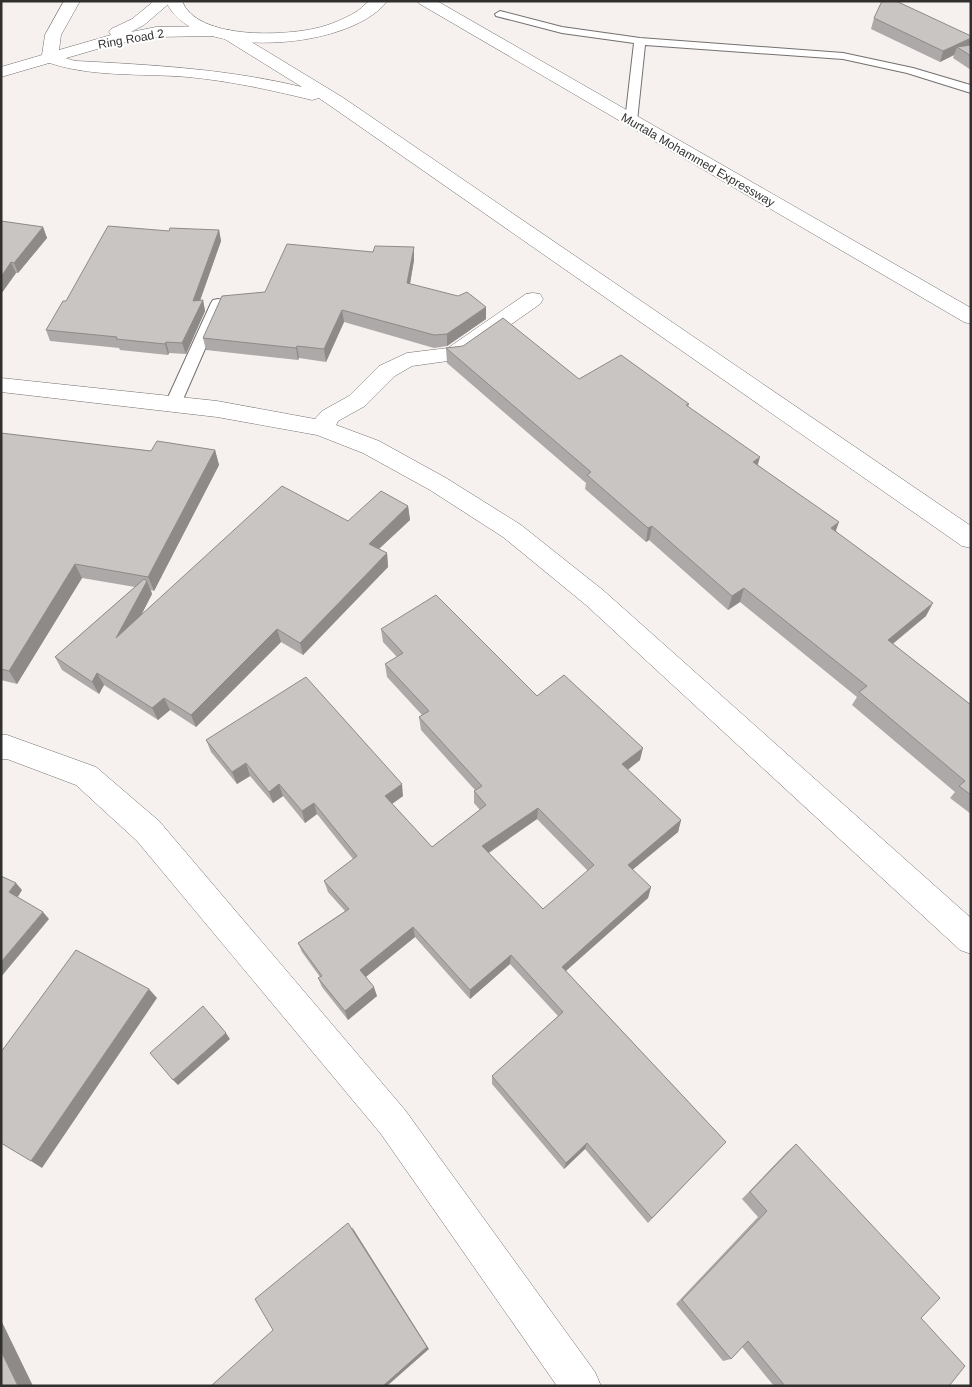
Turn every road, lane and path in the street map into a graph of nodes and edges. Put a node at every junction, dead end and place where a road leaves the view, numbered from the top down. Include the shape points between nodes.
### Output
1 (72, 1) edge
2 (164, 1) edge
3 (174, 1) edge
4 (379, 1) edge
5 (425, 1) edge
6 (500, 14) dead end
7 (221, 33) junction
8 (640, 40) junction
9 (50, 58) junction
10 (1, 72) edge
11 (971, 90) edge
12 (336, 101) junction
13 (631, 121) junction
14 (533, 299) dead end
15 (218, 302) edge
16 (971, 317) edge
17 (1, 385) edge
18 (173, 404) junction
19 (321, 428) junction
20 (971, 539) edge
21 (1, 747) edge
22 (971, 939) edge
23 (581, 1386) edge

1 - 9 main road via 52,35
2 - 9 main road, Ring Road 2 via 138,22
3 - 7 main road via 189,20
4 - 7 main road, Ring Road 2 via 351,22 319,32 283,38
5 - 13 main road, Murtala Mohammed Expressway
6 - 8 lane via 562,30
7 - 9 main road, Ring Road 2 via 156,32
7 - 12 main road
8 - 11 lane via 843,56 909,70
8 - 13 lane
9 - 10 main road, Ring Road 2
9 - 12 main road via 69,65 189,72 264,83
12 - 20 main road
13 - 16 main road, Murtala Mohammed Expressway
14 - 19 main road via 454,354 407,360 387,371 357,401 330,416
15 - 18 lane
17 - 18 main road
18 - 19 main road via 217,408
19 - 22 main road via 371,448 430,480 512,532 595,598
21 - 23 main road via 86,776 148,832 394,1122

